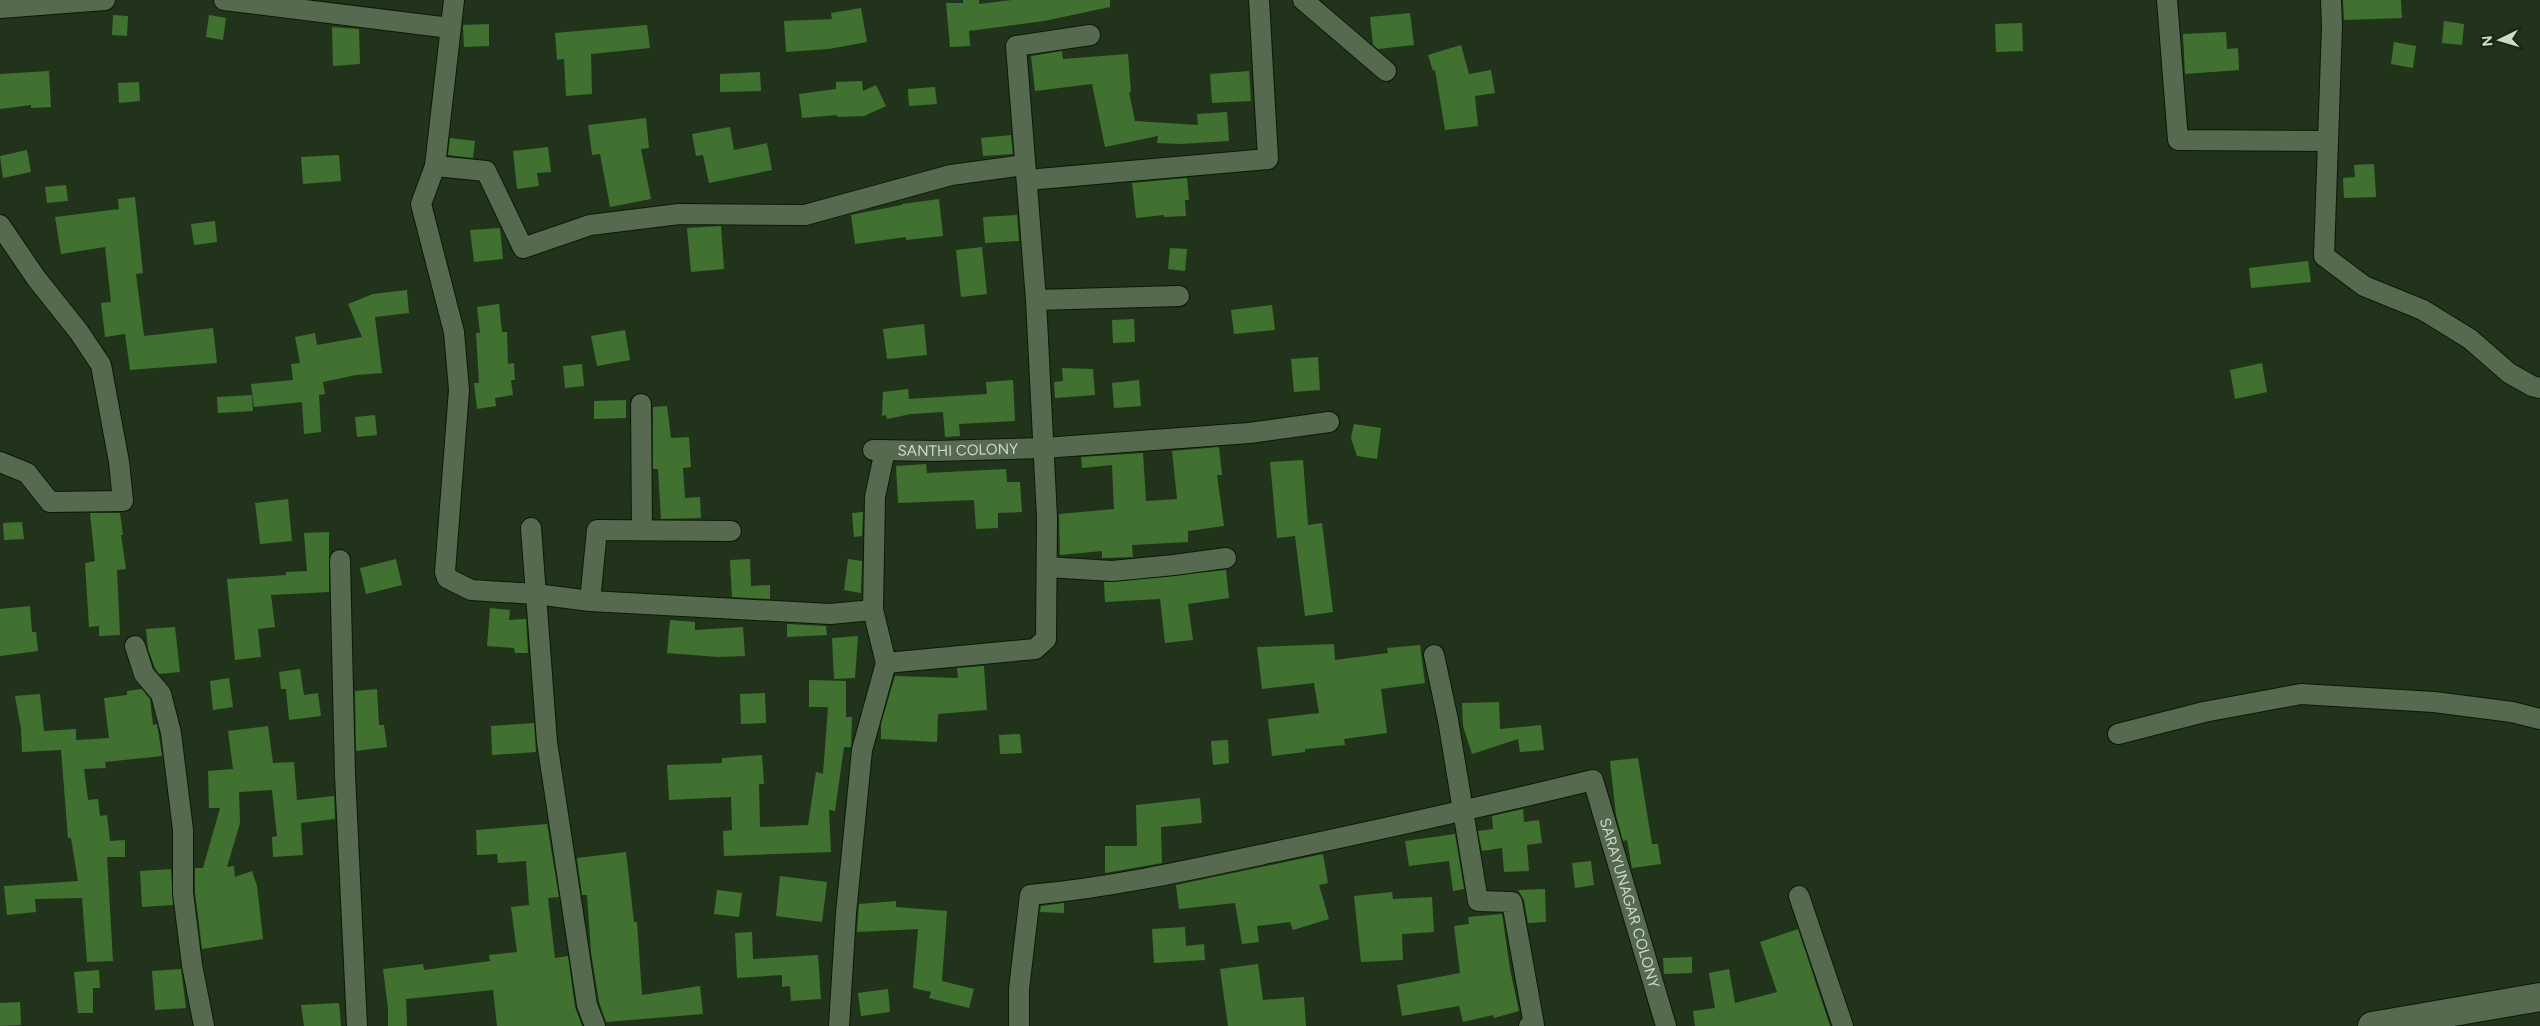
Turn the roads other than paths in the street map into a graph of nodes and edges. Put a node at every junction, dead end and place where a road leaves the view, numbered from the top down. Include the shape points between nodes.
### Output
1 (105, 0) edge
2 (224, 0) edge
3 (454, 0) edge
4 (1258, 0) edge
5 (1303, 0) edge
6 (2167, 0) edge
7 (2331, 0) edge
8 (0, 8) edge
9 (450, 28) junction
10 (1090, 35) dead end
11 (1386, 71) dead end
12 (2328, 141) junction
13 (435, 166) junction
14 (1026, 172) junction
15 (0, 225) edge
16 (1179, 296) dead end
17 (1036, 300) junction
18 (2540, 388) edge
19 (641, 404) dead end
20 (1329, 422) dead end
21 (1044, 448) junction
22 (0, 462) edge
23 (531, 528) dead end
24 (642, 530) junction
25 (731, 531) dead end
26 (1226, 558) dead end
27 (340, 560) dead end
28 (1047, 567) junction
29 (536, 594) junction
30 (590, 601) junction
31 (872, 610) junction
32 (135, 646) dead end
33 (1434, 656) dead end
34 (886, 663) junction
35 (2540, 719) edge
36 (2118, 734) dead end
37 (1463, 811) junction
38 (1799, 896) dead end
39 (2540, 997) edge
40 (204, 1026) edge
41 (357, 1026) edge
42 (595, 1026) edge
43 (839, 1026) edge
44 (1019, 1026) edge
45 (1532, 1026) edge
46 (1666, 1026) edge
47 (1843, 1026) edge
48 (2372, 1026) edge

1 - 8 street
2 - 9 street
3 - 9 street
4 - 14 street via 1268,159
5 - 11 street
6 - 12 street via 2178,140
7 - 12 street
9 - 13 street
10 - 14 street via 1016,46
12 - 18 street via 2324,256 2364,286 2422,310 2470,339 2509,373
13 - 14 street via 486,172 523,248 590,225 679,214 806,215 951,175
13 - 29 street via 422,204 454,332 459,390 445,572 447,578 471,590
14 - 17 street
15 - 22 street via 101,365 123,501 50,502 27,473
16 - 17 street
17 - 21 street
19 - 24 street
20 - 21 street, SANTHI COLONY via 1249,433
21 - 28 street
21 - 31 street, SANTHI COLONY via 879,450
23 - 29 street
24 - 25 street
24 - 30 street via 597,530
26 - 28 street via 1112,571
27 - 41 street via 345,775
28 - 34 street via 1046,639 1035,649
29 - 30 street
29 - 42 street via 547,742 587,1005
30 - 31 street via 830,614
31 - 34 street
32 - 40 street via 144,674 161,694 172,734 183,830 183,893
33 - 37 street
34 - 43 street via 862,750
35 - 36 street via 2443,703 2301,694 2204,712
37 - 44 street via 1160,876 1030,895 1019,989
37 - 45 street via 1478,901 1512,902
37 - 46 street, SARAYUNAGAR COLONY via 1593,780
38 - 47 street
39 - 48 street

